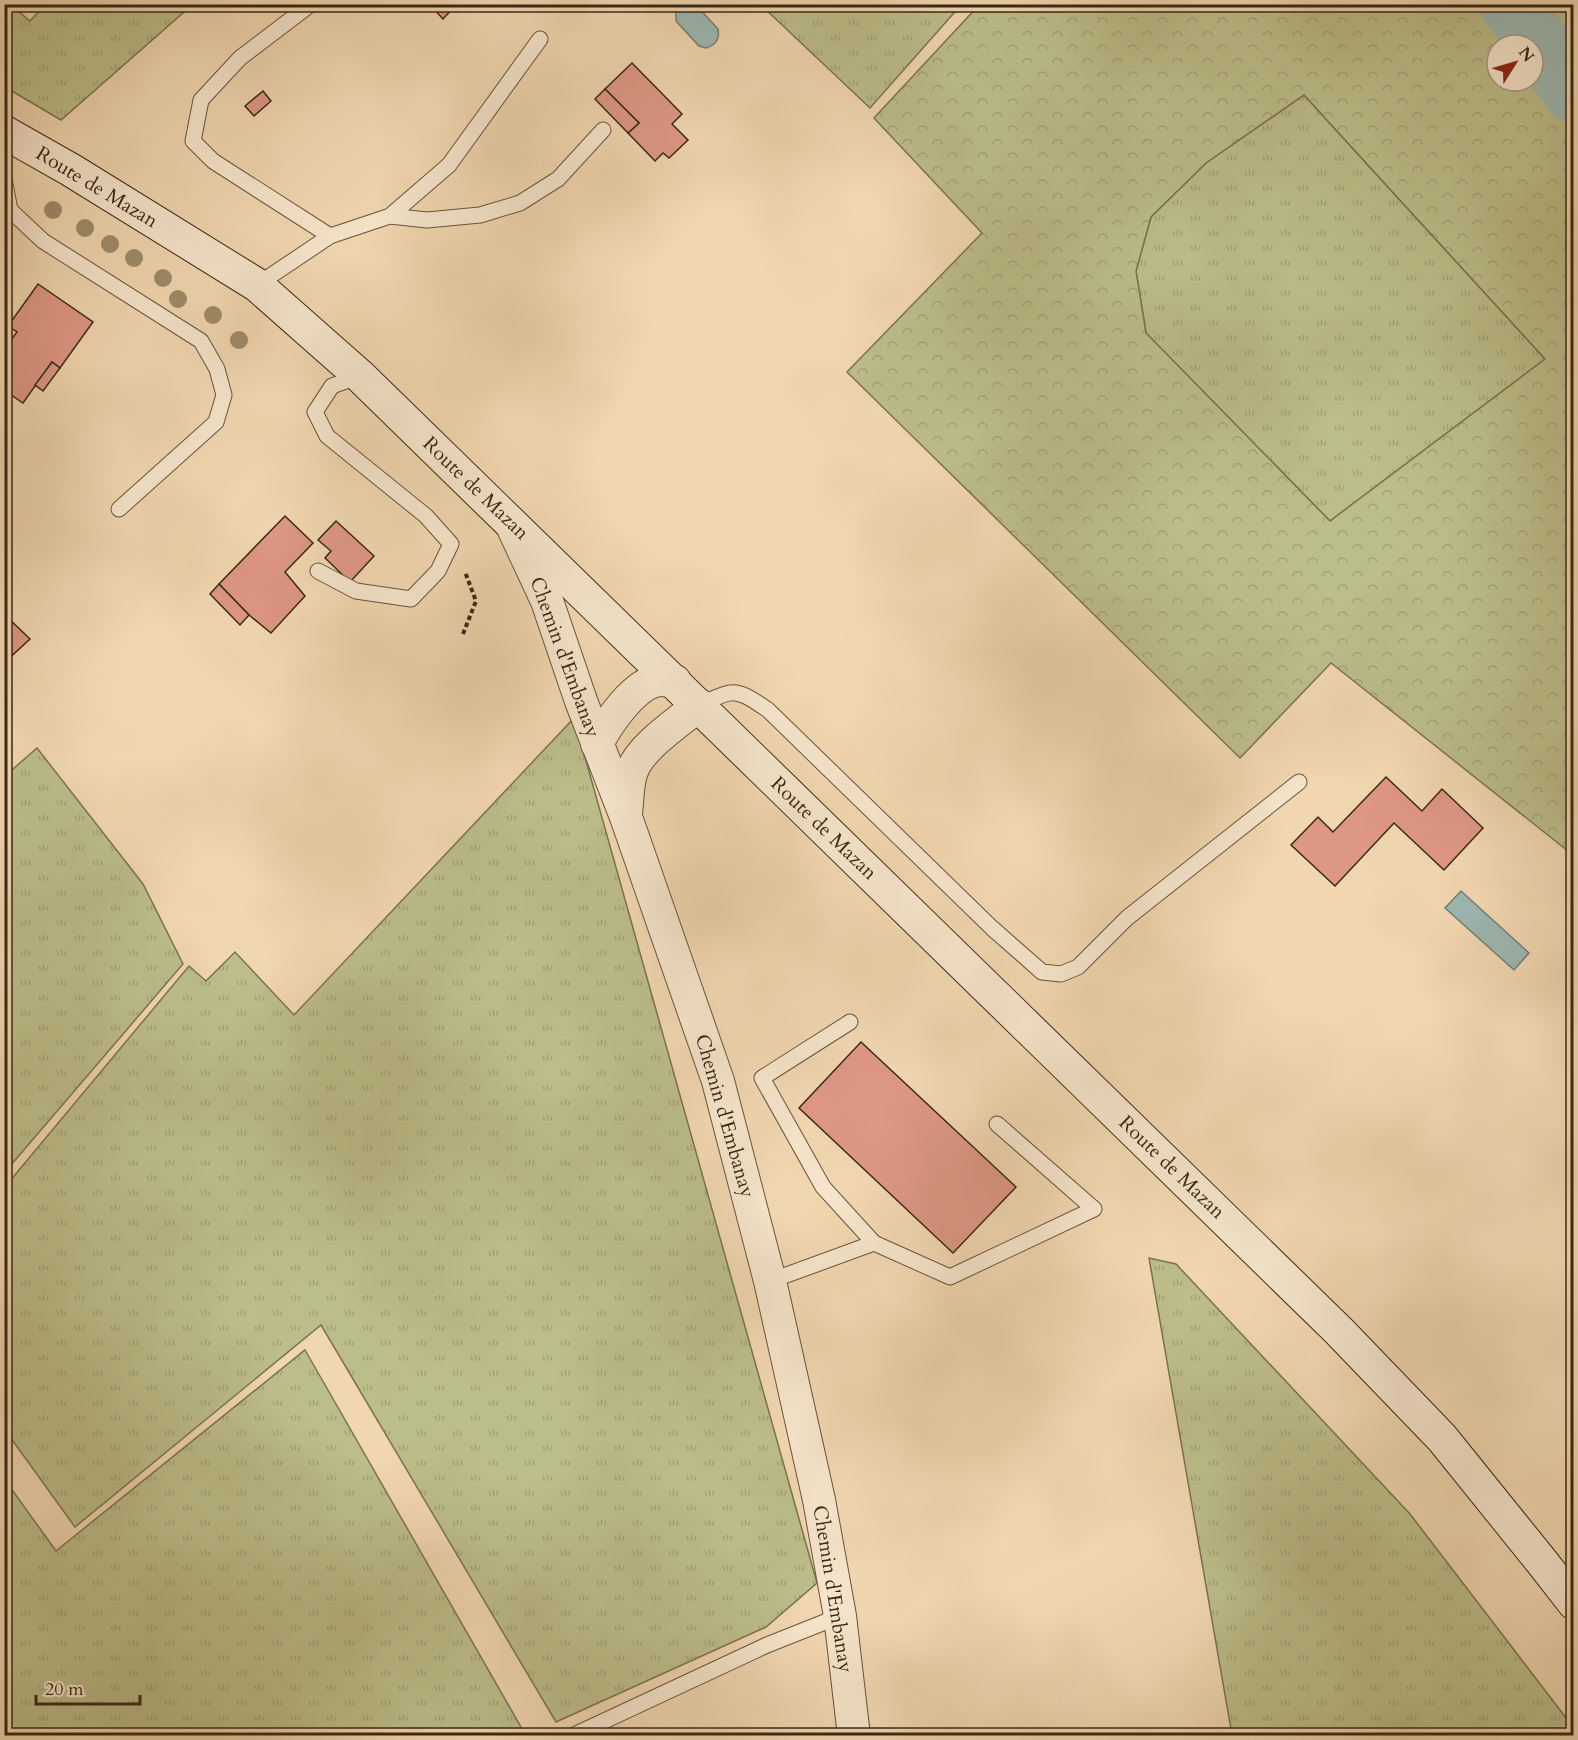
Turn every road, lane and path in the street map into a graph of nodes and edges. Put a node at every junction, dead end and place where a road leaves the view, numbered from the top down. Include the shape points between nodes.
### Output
1 (311, 4) edge
2 (540, 39) dead end
3 (603, 130) dead end
4 (4, 132) edge
5 (4, 179) edge
6 (390, 216) junction
7 (330, 237) junction
8 (257, 285) junction
9 (360, 376) junction
10 (119, 509) dead end
11 (509, 521) junction
12 (451, 544) junction
13 (318, 571) dead end
14 (463, 634) dead end
15 (675, 681) junction
16 (699, 705) junction
17 (597, 744) junction
18 (1299, 782) dead end
19 (626, 817) junction
20 (850, 1022) dead end
21 (997, 1124) dead end
22 (874, 1243) junction
23 (770, 1281) junction
24 (1574, 1603) edge
25 (840, 1616) junction
26 (572, 1736) edge
27 (855, 1736) edge

1 - 7 lane via 240,58 201,100 193,141 213,161
2 - 6 lane via 449,165
3 - 6 lane via 558,179 520,204 480,215 428,220
4 - 8 main road, Route de Mazan
5 - 10 lane via 10,210 44,241 201,341 218,369 224,395 216,422
6 - 7 lane
7 - 8 lane
8 - 9 main road, Route de Mazan
9 - 11 main road, Route de Mazan
9 - 12 lane via 332,386 315,412 327,436 426,516
11 - 15 main road, Route de Mazan
11 - 17 street, Chemin d'Embanay via 547,601
12 - 13 lane via 438,571 411,598 356,591
12 - 14 path via 476,601
15 - 16 main road, Route de Mazan
15 - 17 street via 659,680 647,685 616,712
16 - 18 lane via 729,692 742,692 768,710 1042,972 1061,974 1078,967 1127,918
16 - 19 street via 644,751 629,781
16 - 24 main road, Route de Mazan via 1339,1331 1442,1438
17 - 19 street, Chemin d'Embanay
19 - 23 street, Chemin d'Embanay via 718,1081
20 - 22 lane via 762,1078 823,1187
21 - 22 lane via 1094,1209 950,1277
22 - 23 lane
23 - 25 street, Chemin d'Embanay via 819,1500
25 - 26 lane via 756,1650
25 - 27 street, Chemin d'Embanay

